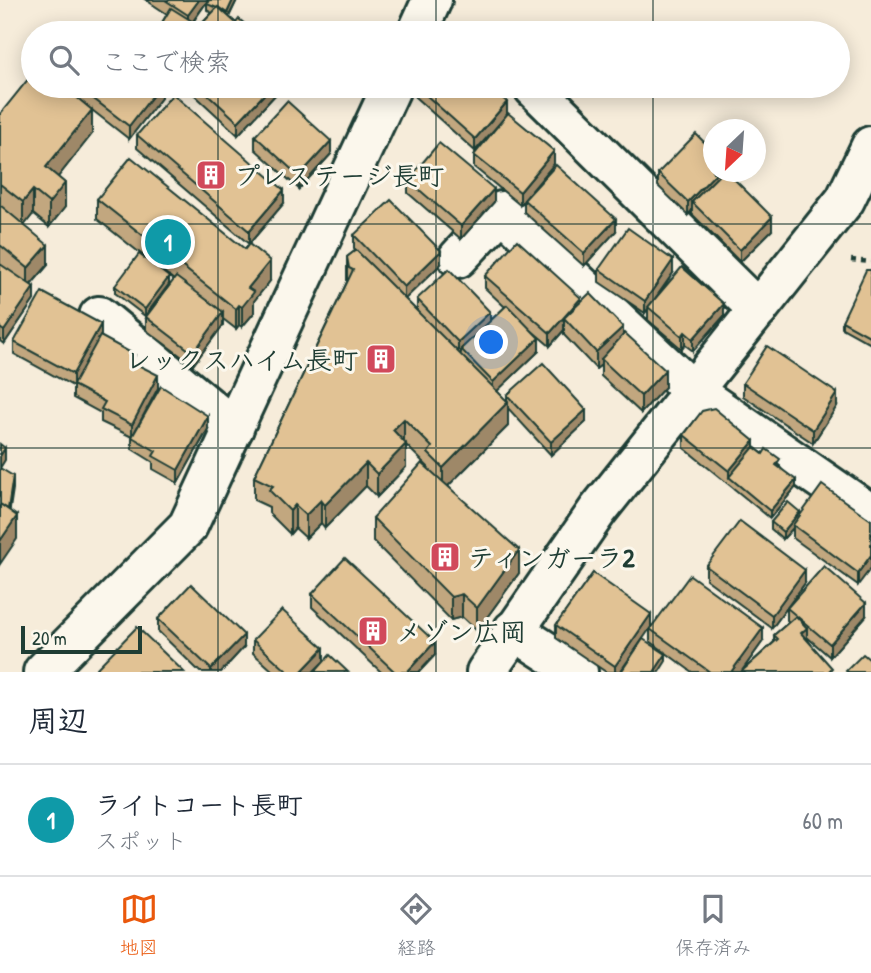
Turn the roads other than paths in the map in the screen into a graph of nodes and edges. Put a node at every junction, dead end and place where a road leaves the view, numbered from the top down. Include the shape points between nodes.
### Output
1 (432, 0) edge
2 (422, 21) edge
3 (386, 98) edge
4 (544, 98) edge
5 (871, 146) edge
6 (858, 205) edge
7 (458, 258) dead end
8 (758, 310) junction
9 (99, 316) dead end
10 (693, 391) junction
11 (234, 428) junction
12 (871, 514) edge
13 (513, 630) junction
14 (43, 672) edge
15 (486, 672) edge
16 (578, 672) edge

1 - 2 street
3 - 11 street
4 - 8 street
5 - 6 street
6 - 8 street
7 - 10 street via 502,211
8 - 10 street
9 - 11 street
10 - 12 street
10 - 13 street via 598,510
11 - 14 street via 188,526
13 - 15 street
13 - 16 street

